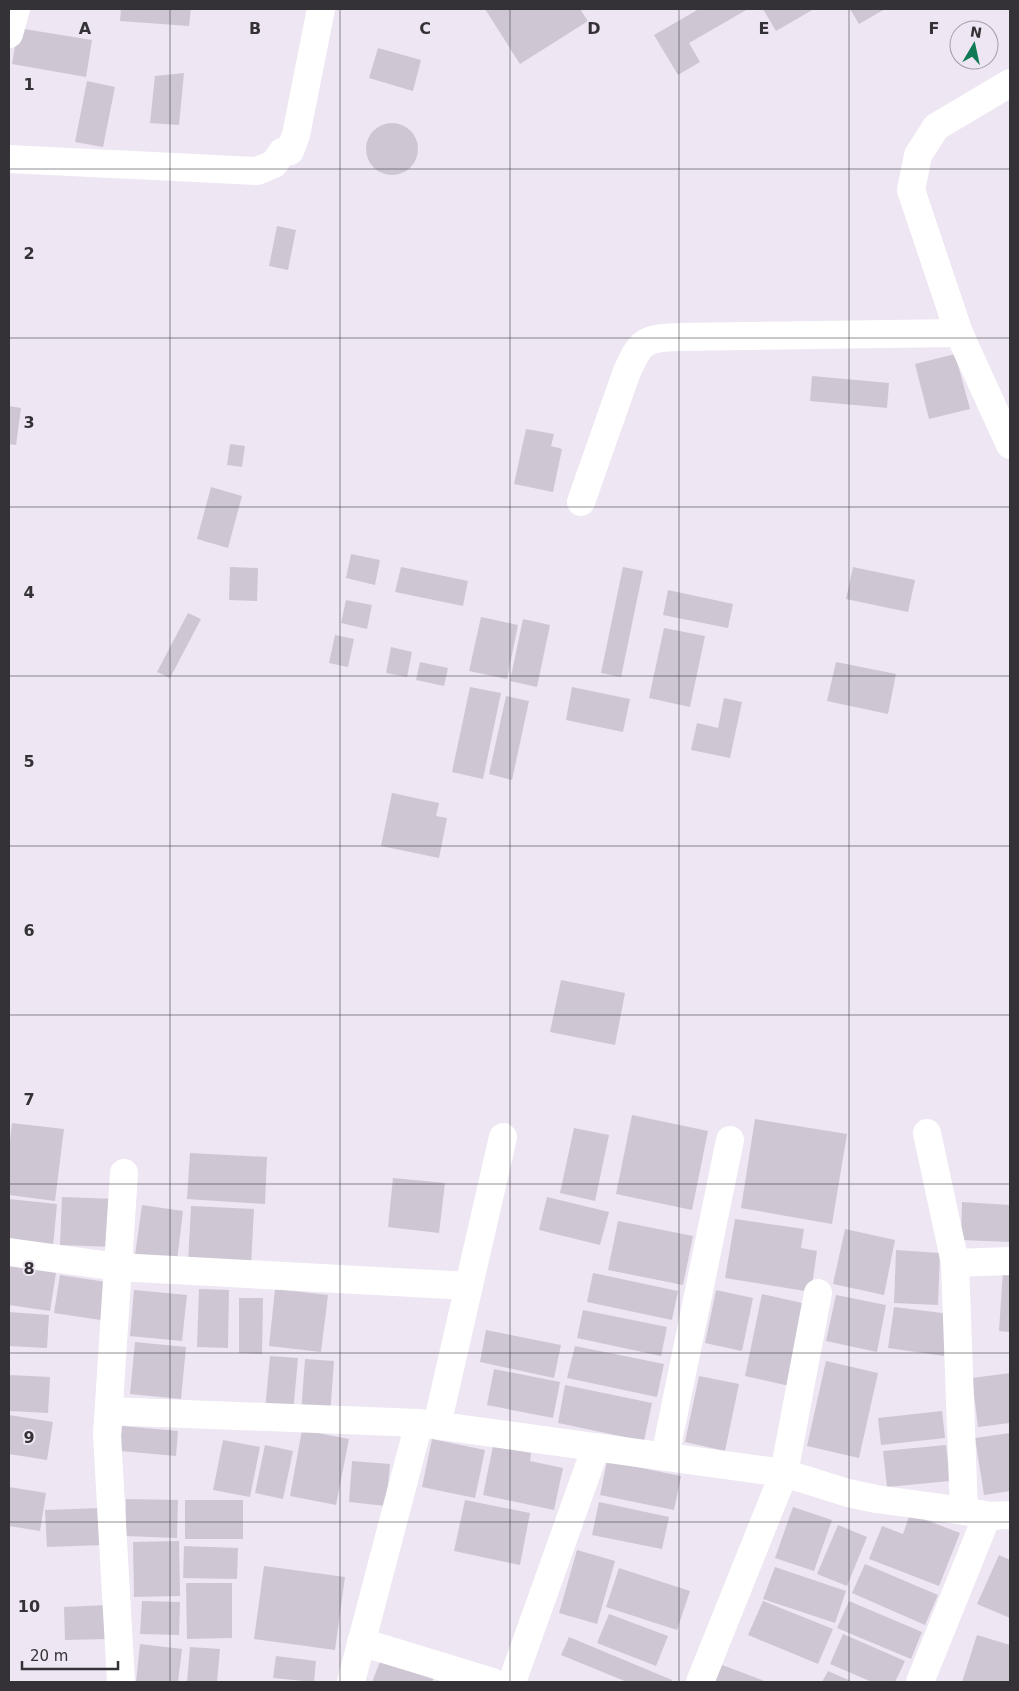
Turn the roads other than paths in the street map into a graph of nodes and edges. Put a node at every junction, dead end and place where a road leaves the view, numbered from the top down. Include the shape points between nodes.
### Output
1 (16, 9) edge
2 (321, 9) edge
3 (9, 34) edge
4 (1010, 83) edge
5 (9, 159) edge
6 (959, 333) junction
7 (1010, 445) edge
8 (581, 502) dead end
9 (928, 1133) dead end
10 (503, 1137) dead end
11 (730, 1140) dead end
12 (124, 1173) dead end
13 (9, 1252) edge
14 (1010, 1261) edge
15 (955, 1263) junction
16 (118, 1267) junction
17 (470, 1286) junction
18 (818, 1294) dead end
19 (109, 1411) junction
20 (428, 1424) junction
21 (596, 1447) junction
22 (665, 1456) junction
23 (784, 1473) junction
24 (987, 1514) edge
25 (361, 1642) junction
26 (121, 1682) edge
27 (351, 1682) edge
28 (492, 1682) edge
29 (512, 1682) edge
30 (700, 1682) edge
31 (920, 1682) edge

1 - 3 street
2 - 5 street via 296,135 290,151 282,152 274,164 257,171
4 - 6 street via 936,127 918,154 911,190
6 - 7 street
6 - 8 street via 659,337 646,341 634,354
9 - 15 street
10 - 17 street
11 - 22 street
12 - 16 street
13 - 16 street
14 - 15 street
15 - 24 street
16 - 17 street
16 - 19 street
17 - 20 street
18 - 23 street
19 - 20 street
19 - 26 street via 108,1455
20 - 21 street
20 - 25 street
21 - 22 street
21 - 29 street
22 - 23 street
23 - 24 street via 876,1499
23 - 30 street
24 - 31 street
25 - 27 street
25 - 28 street

